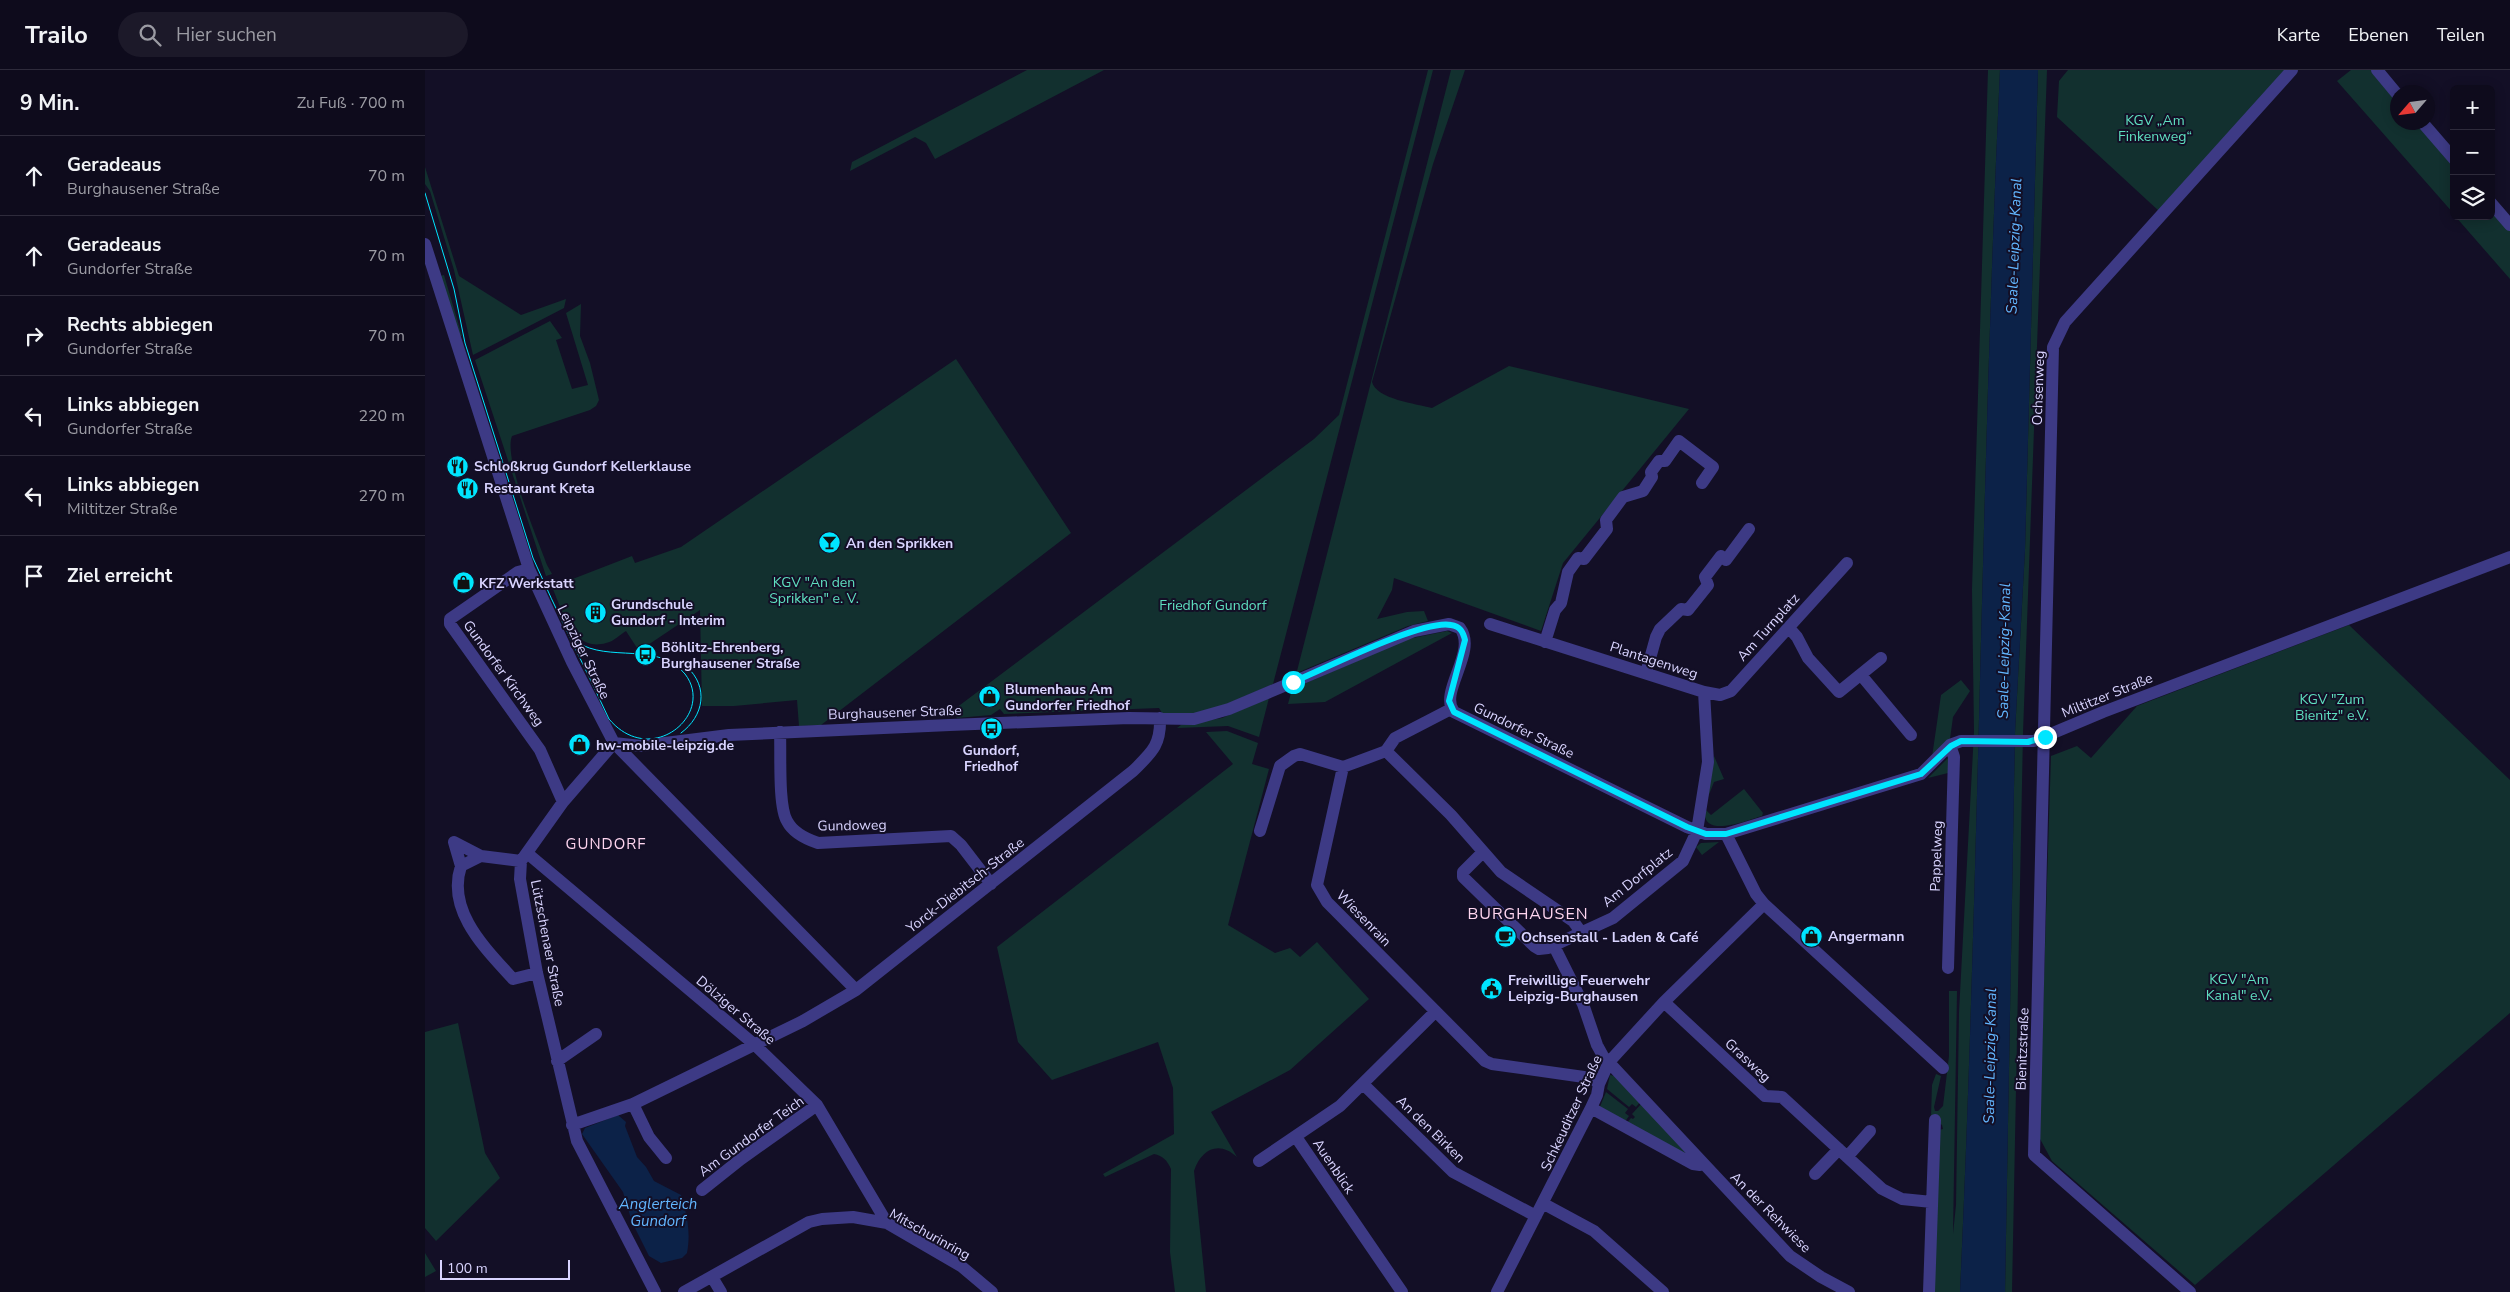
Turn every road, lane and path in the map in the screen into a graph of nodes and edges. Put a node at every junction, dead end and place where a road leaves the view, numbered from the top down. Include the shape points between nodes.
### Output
1 (2292, 70) edge
2 (2377, 70) edge
3 (2390, 86) edge
4 (2429, 130) edge
5 (2450, 154) edge
6 (2495, 208) edge
7 (2510, 225) edge
8 (425, 244) edge
9 (1702, 483) dead end
10 (1749, 529) dead end
11 (2510, 558) edge
12 (1847, 563) dead end
13 (529, 569) junction
14 (1490, 624) dead end
15 (1789, 628) junction
16 (1545, 642) junction
17 (1375, 647) joint
18 (1881, 658) dead end
19 (1646, 673) junction
20 (1861, 675) junction
21 (1704, 692) junction
22 (1451, 709) junction
23 (1160, 718) junction
24 (780, 732) junction
25 (1911, 735) dead end
26 (2045, 737) junction
27 (614, 743) junction
28 (1951, 746) junction
29 (1386, 751) junction
30 (1343, 768) junction
31 (563, 802) junction
32 (1260, 831) dead end
33 (1697, 831) junction
34 (1720, 834) junction
35 (1483, 852) junction
36 (481, 856) junction
37 (524, 857) junction
38 (461, 866) junction
39 (991, 884) junction
40 (1764, 904) junction
41 (1581, 932) junction
42 (1554, 946) junction
43 (1948, 968) dead end
44 (537, 973) junction
45 (856, 990) junction
46 (1664, 1002) junction
47 (1435, 1012) junction
48 (596, 1034) dead end
49 (755, 1046) junction
50 (557, 1061) junction
51 (1609, 1062) junction
52 (1943, 1068) dead end
53 (1363, 1084) junction
54 (1599, 1084) junction
55 (633, 1104) junction
56 (817, 1106) junction
57 (1591, 1108) junction
58 (1935, 1120) dead end
59 (572, 1125) junction
60 (1870, 1131) dead end
61 (1296, 1137) junction
62 (1843, 1153) junction
63 (666, 1158) dead end
64 (1259, 1162) dead end
65 (1703, 1163) junction
66 (1815, 1174) dead end
67 (702, 1190) dead end
68 (1932, 1202) junction
69 (1544, 1204) junction
70 (1536, 1216) junction
71 (887, 1223) junction
72 (712, 1277) junction
73 (655, 1292) edge
74 (684, 1292) edge
75 (721, 1292) edge
76 (992, 1292) edge
77 (1402, 1292) edge
78 (1497, 1292) edge
79 (1663, 1292) edge
80 (1849, 1292) edge
81 (1929, 1292) edge
82 (2190, 1292) edge

1 - 26 street, Ochsenweg via 2065,322 2056,338 2052,370
2 - 3 street
4 - 5 street
6 - 7 street
8 - 13 street, Leipziger Straße
9 - 16 street via 1713,467 1679,441 1665,461 1659,461 1651,472 1652,477 1643,491 1623,497 1606,520 1607,529 1584,559 1578,558 1568,572 1561,603 1555,610
10 - 19 street via 1726,560 1721,556 1705,577 1708,585 1688,610 1681,609 1660,629
11 - 26 street, Miltitzer Straße via 2112,708
12 - 15 street, Am Turnplatz
13 - 27 street, Leipziger Straße via 571,662
13 - 31 street, Gundorfer Kirchweg via 518,572 450,619 450,624 540,750
14 - 16 street, Plantagenweg
15 - 20 street via 1837,691 1842,691
15 - 21 street, Am Turnplatz via 1731,690 1721,695
16 - 19 street, Plantagenweg
17 - 22 street, Gundorfer Straße via 1431,626 1449,624 1459,628 1465,647 1449,701
17 - 23 street, Burghausener Straße via 1214,714 1194,719
18 - 20 street
19 - 21 street, Plantagenweg
20 - 25 street
21 - 33 street, Plantagenweg via 1709,762
22 - 29 street via 1395,738
22 - 33 street, Gundorfer Straße
23 - 24 street, Burghausener Straße
23 - 39 street, Yorck-Diebitsch-Straße via 1161,735 1133,771
24 - 27 street, Burghausener Straße via 723,735 641,746
24 - 39 street, Gundoweg via 783,812 789,825 799,834 818,843 951,836
26 - 28 street, Miltitzer Straße via 2028,742 1968,740
26 - 82 street, Bienitzstraße via 2035,1155
27 - 31 street
27 - 45 street, Leipziger Straße
28 - 34 street, Miltitzer Straße via 1921,774
28 - 43 street, Pappelweg via 1954,757
29 - 30 street
29 - 35 street via 1451,815
30 - 32 street via 1300,754 1280,766
30 - 47 street, Wiesenrain via 1317,885 1327,902
31 - 37 street
33 - 34 street, Gundorfer Straße
33 - 41 street, Am Dorfplatz via 1679,866 1613,918
34 - 40 street
35 - 41 street via 1501,872 1573,921
35 - 42 street via 1463,872 1463,877 1533,946 1543,949
36 - 37 street
36 - 38 street
36 - 38 street via 455,841
37 - 44 street, Lützschenaer Straße via 520,879
37 - 49 street, Dölziger Straße
38 - 44 street via 459,894 462,911 473,932 513,979
39 - 45 street, Yorck-Diebitsch-Straße
40 - 46 street, Schkeuditzer Straße
40 - 52 street
41 - 42 street, Am Dorfplatz
42 - 51 street, An der Rehwiese via 1583,1004 1597,1045
44 - 50 street, Lützschenaer Straße
45 - 49 street, Yorck-Diebitsch-Straße
46 - 51 street, Schkeuditzer Straße
46 - 62 street, Grasweg via 1765,1096 1782,1097
47 - 53 street, Auenblick
47 - 54 street, Wiesenrain via 1485,1061 1584,1078
48 - 50 street
49 - 55 street
49 - 56 street, Dölziger Straße
50 - 59 street, Lützschenaer Straße
51 - 54 street, Schkeuditzer Straße
51 - 65 street, An der Rehwiese
53 - 61 street, Auenblick via 1341,1106
53 - 70 street, An den Birken via 1453,1172
54 - 57 street, Schkeuditzer Straße
55 - 59 street
55 - 63 street via 649,1137
56 - 67 street, Am Gundorfer Teich via 741,1158
56 - 71 street, Dölziger Straße
57 - 65 street via 1693,1164 1699,1166
57 - 69 street, Schkeuditzer Straße
58 - 68 street
59 - 73 street, Lützschenaer Straße via 585,1160
60 - 62 street
61 - 64 street
61 - 77 street, Auenblick
62 - 66 street
62 - 68 street, Grasweg via 1889,1194 1902,1199
65 - 80 street, An der Rehwiese via 1790,1256
68 - 81 street
69 - 70 street, Schkeuditzer Straße
69 - 79 street via 1594,1231
70 - 78 street, Schkeuditzer Straße
71 - 72 street, Mitschurinring via 853,1217 809,1222
71 - 76 street, Mitschurinring via 961,1266
72 - 74 street, Mitschurinring
72 - 75 street

